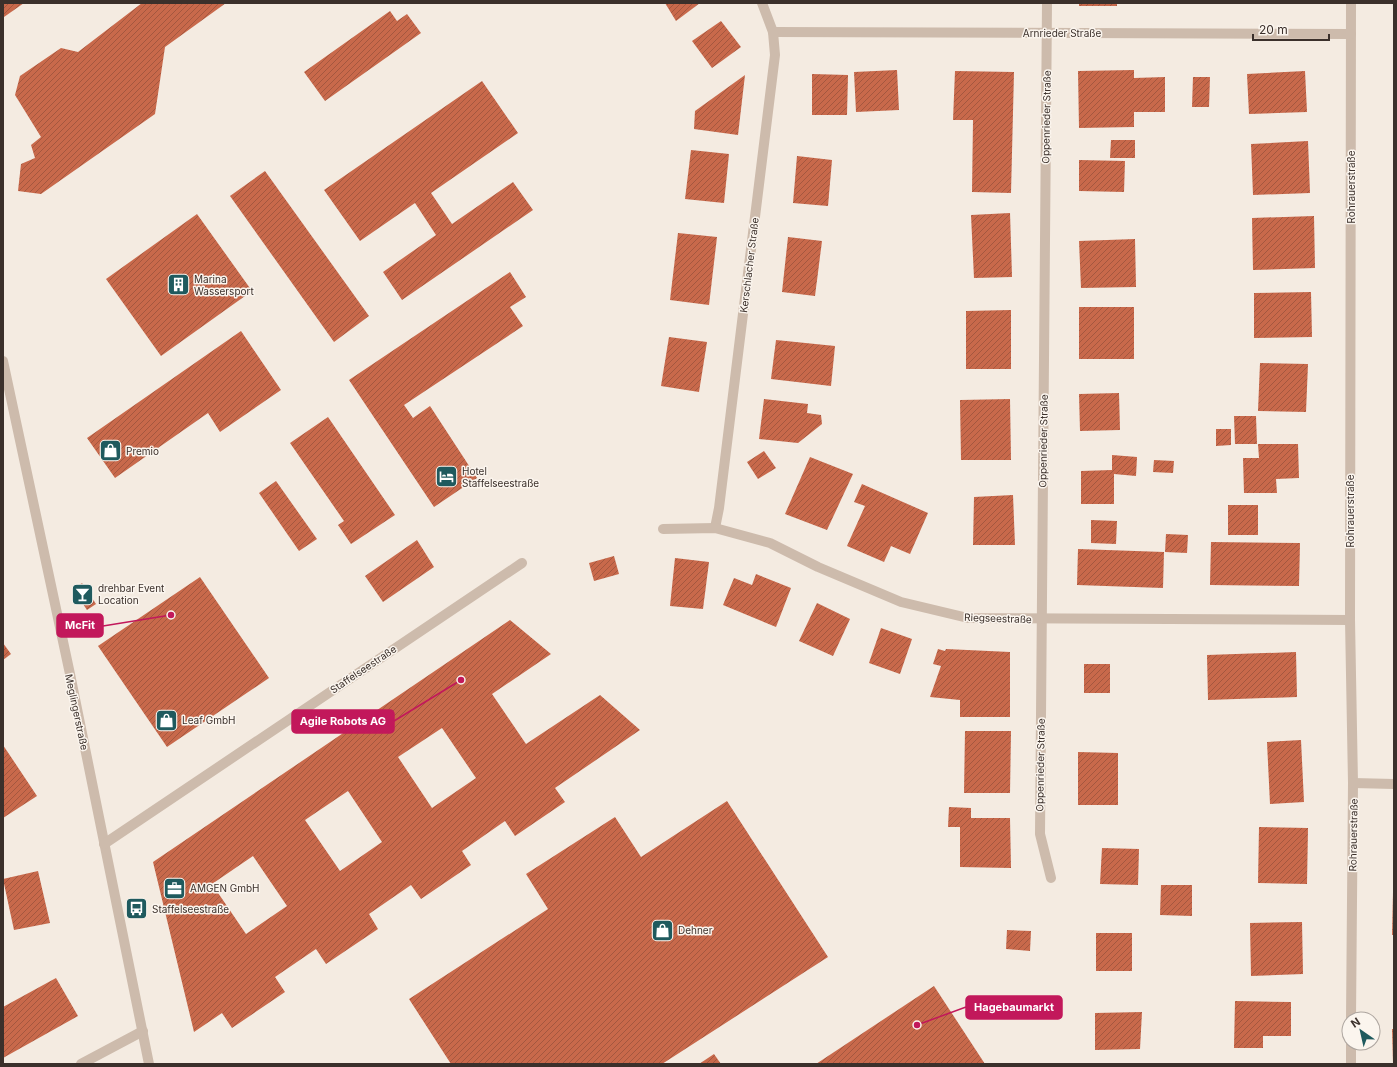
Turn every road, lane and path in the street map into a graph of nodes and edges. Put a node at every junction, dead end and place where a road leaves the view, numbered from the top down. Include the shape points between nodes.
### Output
1 (762, 3) edge
2 (1047, 3) edge
3 (1351, 3) edge
4 (773, 32) junction
5 (1047, 33) junction
6 (1351, 34) junction
7 (3, 361) edge
8 (715, 528) junction
9 (663, 529) dead end
10 (522, 562) dead end
11 (1042, 619) junction
12 (1350, 620) junction
13 (1353, 783) junction
14 (1394, 784) edge
15 (104, 844) junction
16 (1051, 878) dead end
17 (1351, 1011) edge
18 (143, 1031) junction
19 (1351, 1051) edge
20 (81, 1064) edge
21 (149, 1064) edge
22 (1351, 1064) edge

1 - 4 street, Kerschlacher Straße
2 - 5 street, Oppenrieder Straße
3 - 6 street, Rohrauerstraße
4 - 5 street, Arnrieder Straße
4 - 8 street, Kerschlacher Straße via 775,55
5 - 6 street, Arnrieder Straße
5 - 11 street, Oppenrieder Straße
6 - 12 street, Rohrauerstraße
7 - 15 street, Meglingerstraße
8 - 9 street, Riegseestraße
8 - 11 street, Riegseestraße via 770,543 818,567 901,602 968,618
10 - 15 street, Staffelseestraße
11 - 12 street, Riegseestraße
11 - 16 street, Oppenrieder Straße via 1040,834
12 - 13 street, Rohrauerstraße
13 - 14 street
13 - 17 street, Rohrauerstraße
15 - 18 street, Meglingerstraße
18 - 20 street
18 - 21 street, Meglingerstraße
19 - 22 street

